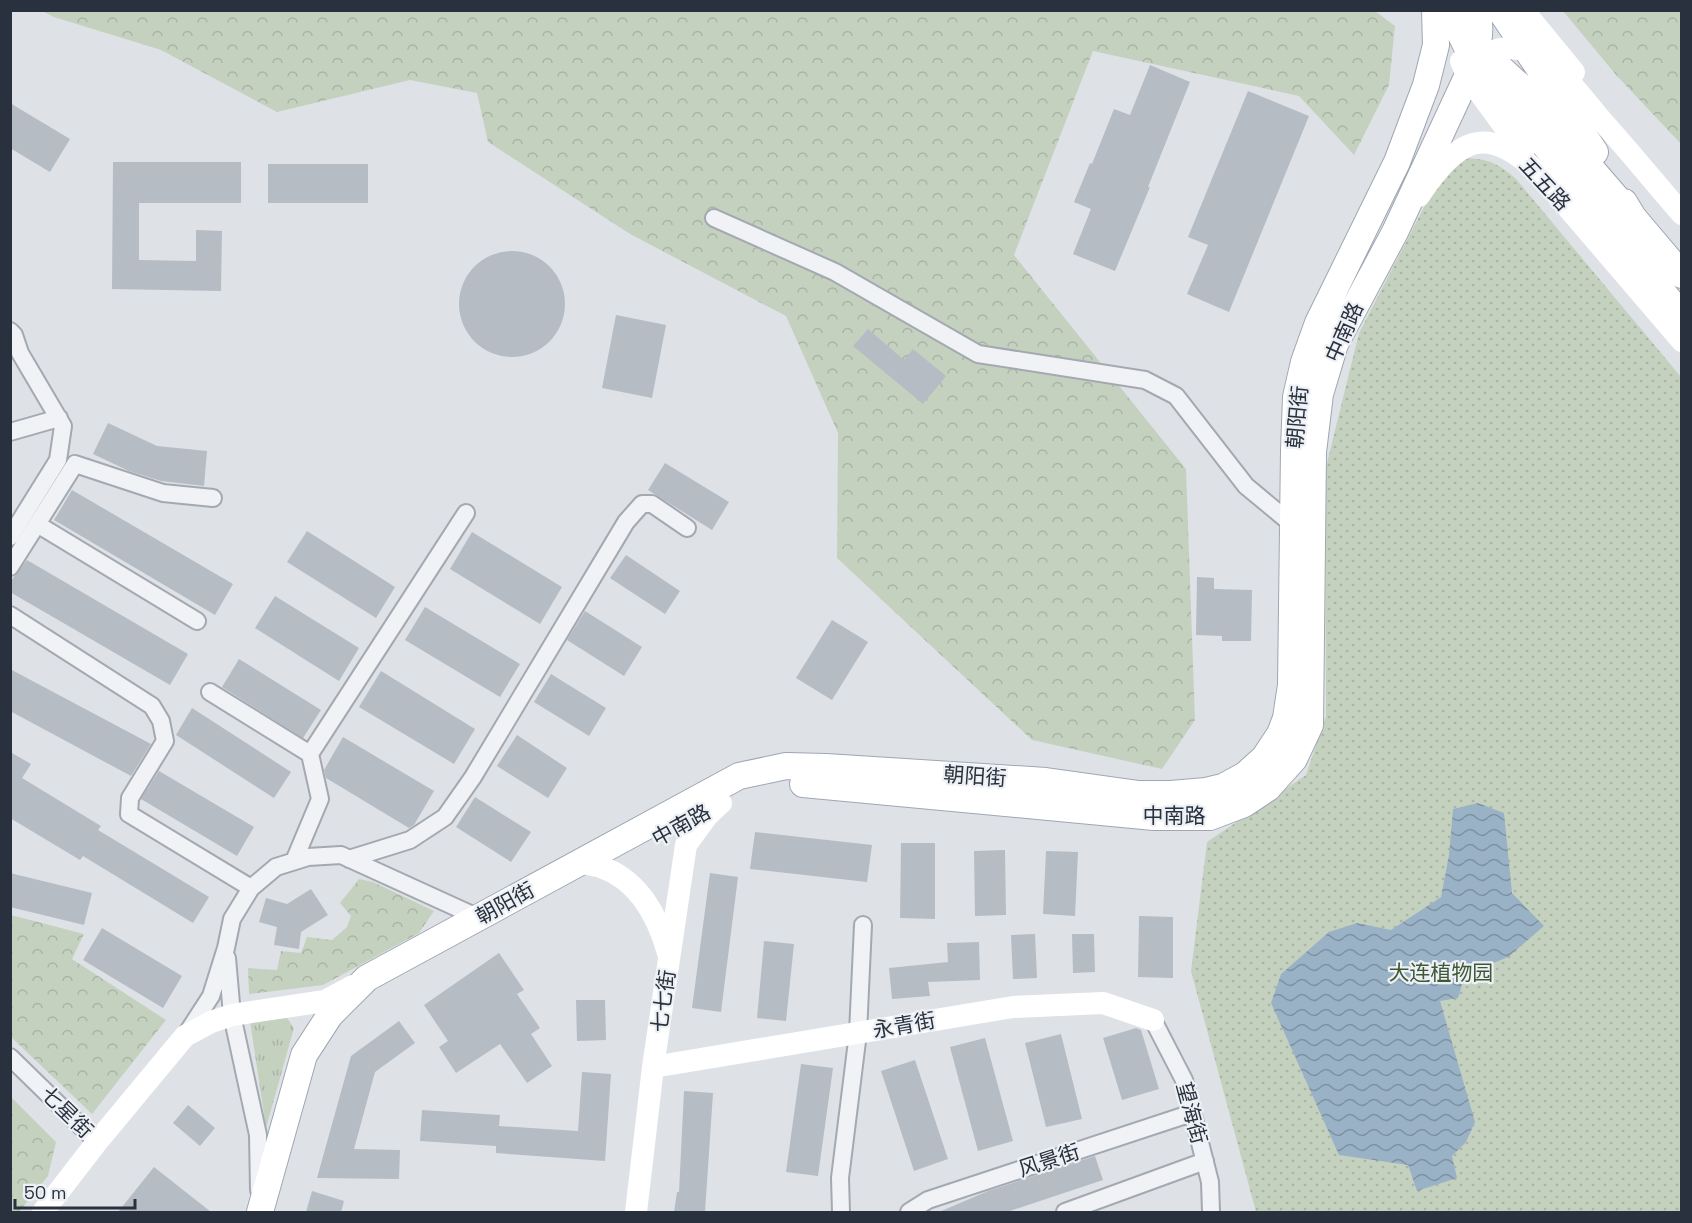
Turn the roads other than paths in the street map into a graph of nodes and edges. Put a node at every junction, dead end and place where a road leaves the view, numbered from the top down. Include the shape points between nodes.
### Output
1 (1435, 10) edge
2 (1449, 10) edge
3 (1477, 10) edge
4 (1500, 10) edge
5 (1523, 10) edge
6 (1526, 50) junction
7 (1468, 69) junction
8 (1397, 162) junction
9 (1539, 174) junction
10 (1682, 207) edge
11 (1682, 214) edge
12 (1633, 217) junction
13 (714, 218) dead end
14 (1395, 232) junction
15 (1682, 275) edge
16 (10, 331) edge
17 (1680, 332) edge
18 (58, 418) junction
19 (10, 432) edge
20 (213, 498) dead end
21 (466, 513) dead end
22 (37, 524) junction
23 (1293, 525) junction
24 (687, 528) dead end
25 (10, 537) edge
26 (10, 567) edge
27 (10, 615) edge
28 (197, 621) dead end
29 (210, 692) dead end
30 (310, 754) junction
31 (721, 803) junction
32 (349, 859) junction
33 (294, 861) junction
34 (590, 865) junction
35 (251, 888) junction
36 (477, 917) junction
37 (863, 925) dead end
38 (226, 948) junction
39 (669, 957) junction
40 (368, 978) junction
41 (232, 1015) junction
42 (1153, 1020) joint
43 (858, 1033) junction
44 (185, 1035) junction
45 (10, 1057) edge
46 (653, 1067) junction
47 (1192, 1113) junction
48 (97, 1142) junction
49 (1204, 1161) junction
50 (43, 1212) edge
51 (260, 1212) edge
52 (636, 1212) edge
53 (841, 1212) edge
54 (909, 1212) edge
55 (1065, 1212) edge
56 (1211, 1212) edge

1 - 8 main road via 1436,45 1426,85
2 - 7 main road
3 - 7 main road, 中南路 via 1479,36
4 - 6 main road
5 - 10 main road
6 - 7 main road via 1508,48 1487,53
6 - 11 main road via 1550,64 1570,84
6 - 12 main road via 1593,148
7 - 8 main road via 1456,72
7 - 9 main road
7 - 12 main road via 1499,67 1520,86
7 - 14 main road, 中南路
7 - 17 main road via 1552,155 1660,290
8 - 23 main road, 朝阳街 via 1318,323 1304,362 1296,398
9 - 14 main road, 五五路 via 1522,157 1500,144 1482,141 1460,148 1447,159
9 - 17 main road, 五五路
12 - 15 main road
13 - 23 street via 835,272 978,354 1145,380 1176,396 1246,486
14 - 31 main road, 中南路 via 1335,344 1320,394 1313,452 1310,725 1293,759 1268,788 1244,804 1210,817 1154,817 801,784 770,784
16 - 18 street
18 - 19 street
18 - 25 street via 63,426 57,460
20 - 22 street via 163,493 75,464
21 - 30 street
22 - 26 street
22 - 28 street
23 - 34 main road, 朝阳街 via 1291,685 1286,718 1264,758 1223,787 1139,794 1046,781 786,766 739,776
24 - 32 street via 652,504 642,504 626,522 445,817 410,840
27 - 35 street via 152,706 161,721 165,741 130,798 129,814
29 - 30 street
30 - 33 street via 320,799
31 - 34 main road, 中南路
31 - 39 main road, 七七街 via 686,845
32 - 33 street via 341,855
32 - 36 street
33 - 35 street via 276,867
34 - 36 main road, 朝阳街
34 - 39 main road via 627,882 645,898 663,933
34 - 40 main road, 中南路 via 396,977
35 - 38 street via 232,919
36 - 40 main road, 朝阳街
37 - 43 street
38 - 41 street
38 - 44 street via 211,996
39 - 46 main road, 七七街
40 - 41 main road via 325,1001
40 - 51 main road, 朝阳街 via 330,1015 304,1055
41 - 44 main road
41 - 51 street via 258,1135
42 - 43 main road, 永青街 via 1103,1003 1013,1007
42 - 47 street, 望海街 via 1184,1080
43 - 46 main road, 永青街
43 - 53 street via 840,1178
44 - 48 main road
45 - 48 street, 七星街
46 - 52 main road, 七七街
47 - 49 street, 望海街
47 - 54 street, 风景街 via 928,1200
48 - 50 main road
49 - 55 street
49 - 56 street, 望海街 via 1210,1182

